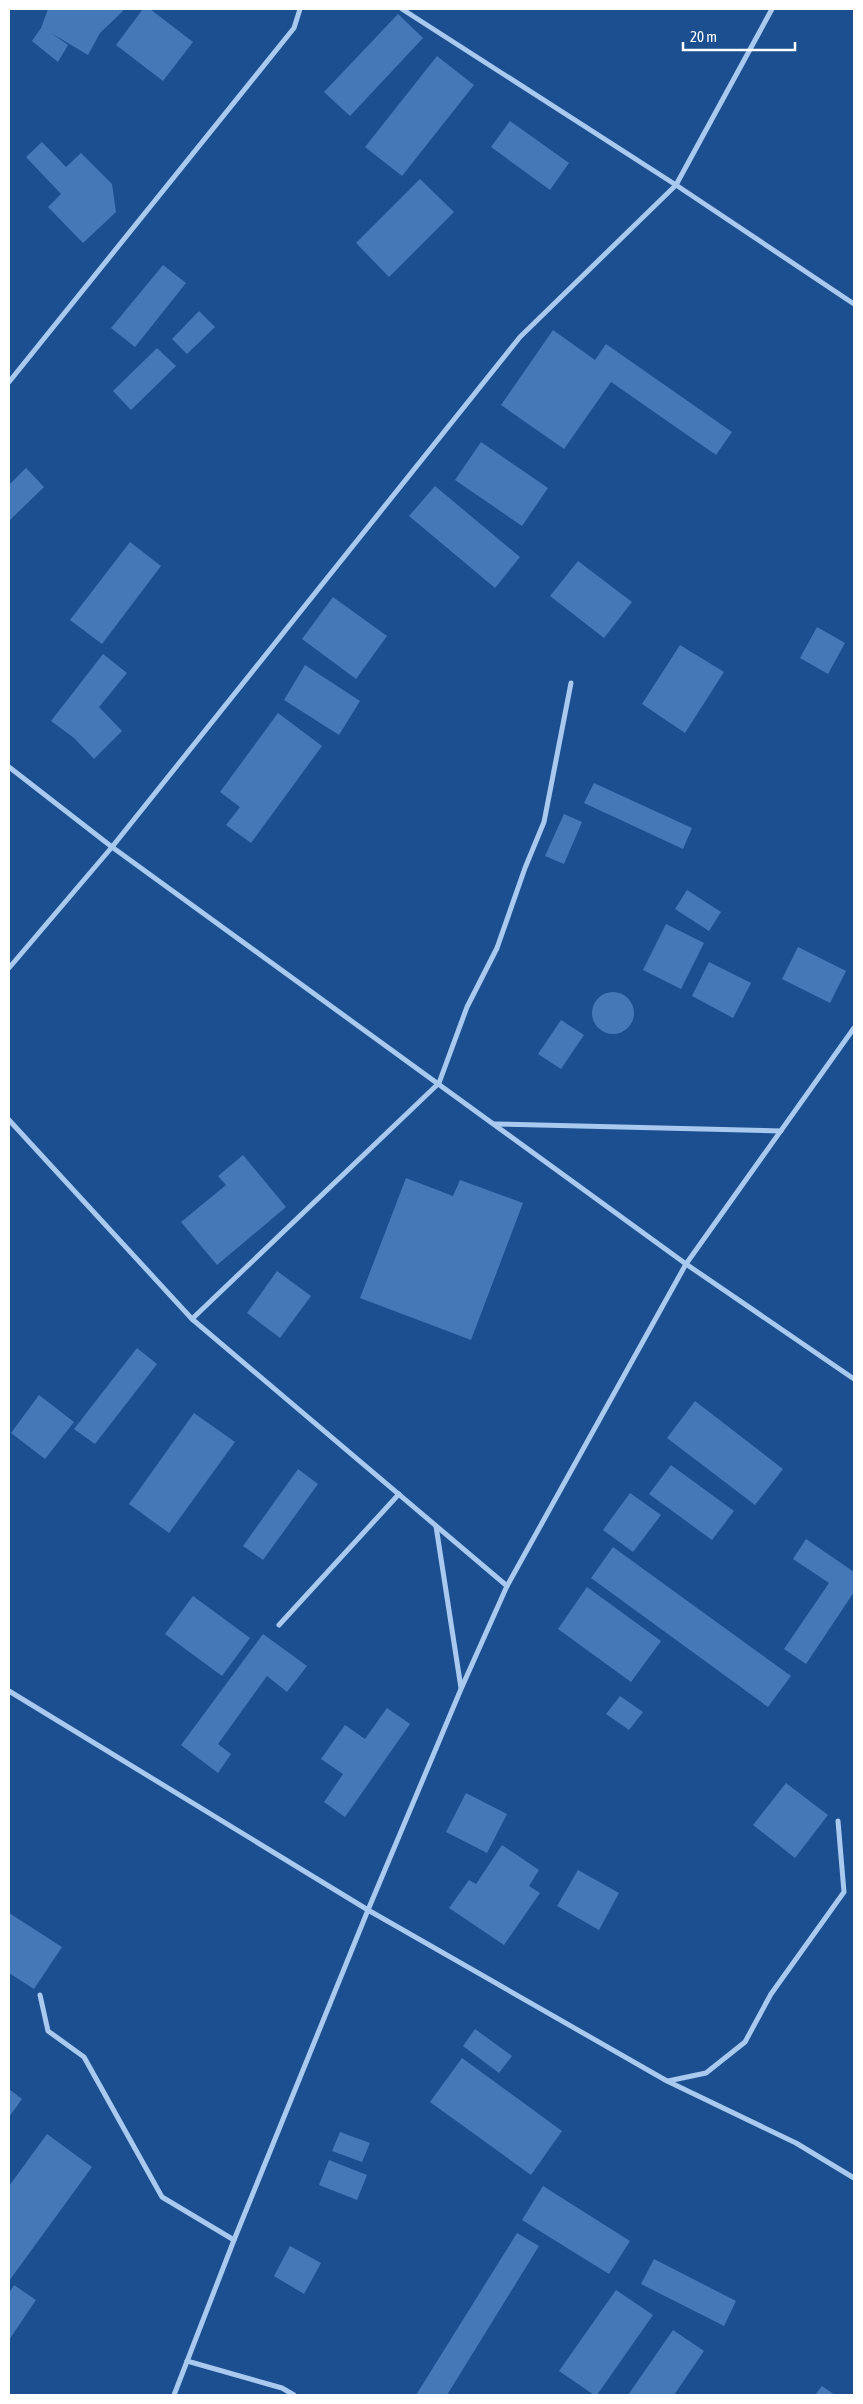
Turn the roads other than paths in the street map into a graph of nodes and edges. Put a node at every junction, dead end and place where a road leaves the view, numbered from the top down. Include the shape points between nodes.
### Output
1 (300, 9) edge
2 (402, 9) edge
3 (772, 9) edge
4 (676, 185) junction
5 (854, 304) edge
6 (9, 382) edge
7 (571, 683) dead end
8 (9, 767) edge
9 (112, 847) junction
10 (9, 968) edge
11 (854, 1028) edge
12 (439, 1083) junction
13 (9, 1120) edge
14 (495, 1124) junction
15 (782, 1131) junction
16 (686, 1264) junction
17 (192, 1320) junction
18 (854, 1378) edge
19 (399, 1494) junction
20 (436, 1526) junction
21 (507, 1586) junction
22 (279, 1625) dead end
23 (461, 1689) junction
24 (9, 1691) edge
25 (838, 1821) dead end
26 (368, 1910) junction
27 (40, 1995) dead end
28 (667, 2081) junction
29 (854, 2178) edge
30 (234, 2240) junction
31 (187, 2362) junction
32 (174, 2395) edge
33 (294, 2395) edge

1 - 6 street via 294,28
2 - 4 street
3 - 4 street
4 - 5 street
4 - 9 street via 520,337
7 - 12 street via 544,822 497,948 467,1007
8 - 9 street
9 - 10 street
9 - 12 street
11 - 15 street
12 - 14 street
12 - 17 street
13 - 17 street
14 - 15 street
14 - 16 street
15 - 16 street
16 - 18 street
16 - 21 street
17 - 19 street
19 - 20 street
19 - 22 street
20 - 21 street
20 - 23 street
21 - 23 street
23 - 26 street
24 - 26 street
25 - 28 street via 844,1892 772,1994 745,2042 706,2072
26 - 28 street
26 - 30 street
27 - 30 street via 48,2031 84,2057 162,2197
28 - 29 street via 796,2143
30 - 31 street
31 - 32 street
31 - 33 street via 282,2388

